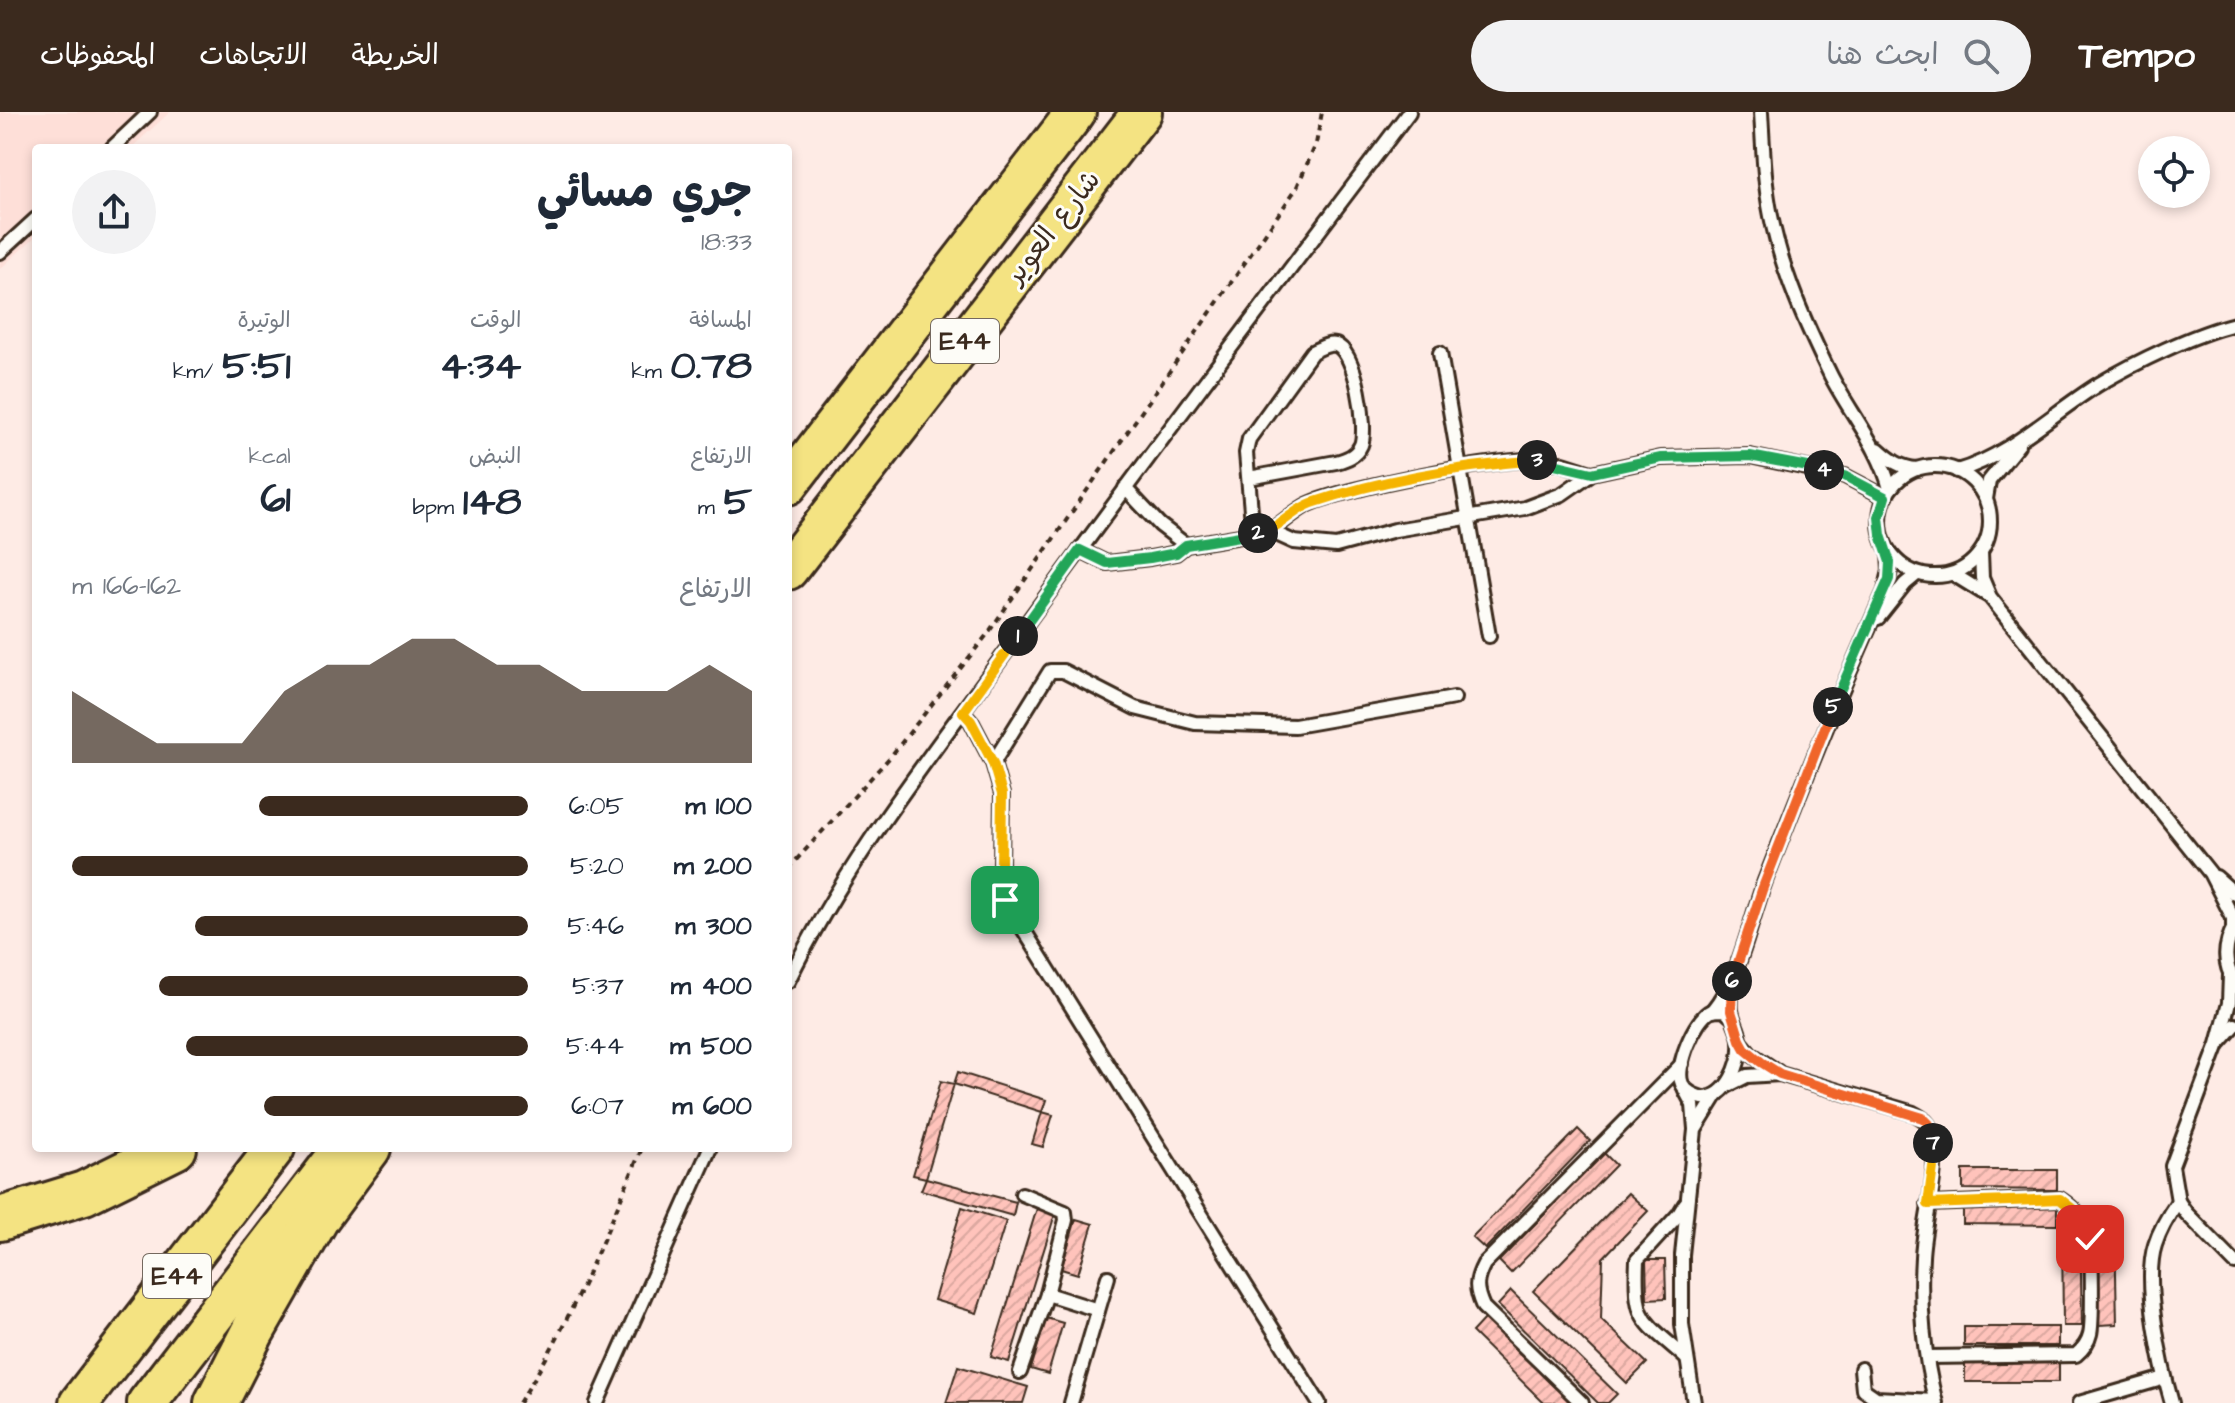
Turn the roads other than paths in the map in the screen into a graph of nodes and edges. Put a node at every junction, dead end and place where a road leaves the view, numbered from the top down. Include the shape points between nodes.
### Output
1 (150, 112) edge
2 (1076, 112) edge
3 (1142, 112) edge
4 (1409, 112) edge
5 (1761, 112) edge
6 (116, 144) edge
7 (32, 223) edge
8 (0, 252) edge
9 (2235, 324) edge
10 (1440, 353) dead end
11 (1861, 428) junction
12 (2035, 429) junction
13 (1918, 469) junction
14 (1460, 470) junction
15 (1957, 471) junction
16 (1592, 473) junction
17 (1249, 478) junction
18 (792, 480) edge
19 (1125, 488) junction
20 (1888, 493) junction
21 (1986, 499) junction
22 (1470, 517) junction
23 (1270, 531) junction
24 (1253, 534) junction
25 (1186, 545) junction
26 (1080, 550) junction
27 (1889, 552) junction
28 (1981, 552) junction
29 (792, 565) edge
30 (1917, 574) junction
31 (1953, 574) junction
32 (1990, 597) junction
33 (1489, 636) dead end
34 (1859, 647) junction
35 (1454, 698) dead end
36 (963, 712) junction
37 (993, 763) junction
38 (2210, 873) junction
39 (2235, 894) edge
40 (2234, 926) edge
41 (792, 974) edge
42 (1732, 977) junction
43 (2232, 979) edge
44 (1712, 1011) junction
45 (1733, 1018) junction
46 (2235, 1025) edge
47 (1740, 1040) junction
48 (2218, 1044) junction
49 (1682, 1064) junction
50 (1780, 1074) junction
51 (1727, 1086) junction
52 (1683, 1087) junction
53 (1716, 1096) junction
54 (1695, 1130) junction
55 (167, 1152) edge
56 (272, 1152) edge
57 (340, 1152) edge
58 (366, 1152) edge
59 (708, 1152) edge
60 (1022, 1194) dead end
61 (1687, 1201) junction
62 (2178, 1201) junction
63 (1928, 1204) junction
64 (0, 1219) edge
65 (2235, 1263) edge
66 (1108, 1277) dead end
67 (1047, 1294) junction
68 (1098, 1310) junction
69 (1928, 1357) junction
70 (1687, 1359) junction
71 (1861, 1369) dead end
72 (1020, 1372) dead end
73 (2165, 1378) junction
74 (1936, 1402) edge
75 (79, 1403) edge
76 (147, 1403) edge
77 (216, 1403) edge
78 (597, 1403) edge
79 (1071, 1403) edge
80 (1319, 1403) edge
81 (1582, 1403) edge
82 (1694, 1403) edge
83 (2079, 1403) edge
84 (2172, 1403) edge

1 - 6 lane
2 - 18 highway, شارع العوير / E44
3 - 29 highway, شارع العوير / E44
4 - 19 lane
5 - 11 lane via 1778,247 1811,335
7 - 8 lane
9 - 12 lane via 2194,337 2100,384
10 - 14 lane
11 - 13 lane via 1888,458
11 - 20 lane via 1882,462
12 - 15 lane via 1991,458
12 - 21 lane via 1995,472
13 - 15 lane
13 - 20 lane
14 - 16 lane via 1543,459
14 - 22 lane
14 - 23 lane via 1307,505
15 - 21 lane
16 - 20 lane via 1661,458 1750,456 1806,465
16 - 22 lane via 1562,494 1525,508
17 - 17 lane via 1249,439 1312,352 1326,345 1346,352 1353,364 1365,433 1360,448 1336,462
17 - 24 lane
19 - 25 lane
19 - 26 lane
20 - 27 lane via 1879,517
21 - 28 lane via 1989,526
22 - 23 lane via 1336,546 1294,542
22 - 33 lane
23 - 24 lane
24 - 25 lane
25 - 26 lane via 1176,553 1107,563
26 - 36 lane
27 - 30 lane
27 - 34 lane via 1889,579
28 - 31 lane
28 - 32 lane via 1980,570
30 - 31 lane
30 - 34 lane
31 - 32 lane
32 - 38 lane
34 - 42 lane
35 - 37 lane via 1295,726 1195,723 1135,708 1063,671 1050,671
36 - 37 lane
36 - 41 lane via 882,819
37 - 80 lane via 1002,794 1005,900
38 - 39 lane
38 - 40 lane
40 - 43 lane via 2226,959
42 - 44 lane
42 - 45 lane
43 - 48 lane
44 - 45 lane via 1724,1010
44 - 49 lane via 1694,1029
45 - 47 lane
46 - 48 lane
47 - 50 lane
47 - 51 lane
48 - 62 lane via 2172,1166
49 - 52 lane
49 - 81 lane via 1478,1275 1476,1289 1483,1307
50 - 51 lane via 1747,1076
50 - 63 lane via 1923,1118 1932,1132 1934,1160
51 - 53 lane
52 - 53 lane via 1702,1098
52 - 54 lane via 1693,1105
53 - 54 lane
54 - 61 lane
55 - 64 highway via 84,1193
56 - 75 highway, E44
57 - 76 highway, E44
58 - 77 highway via 318,1217
59 - 78 lane
60 - 67 lane via 1065,1212
61 - 70 lane via 1682,1255
61 - 70 lane via 1637,1260 1636,1289 1646,1322
62 - 65 lane
62 - 73 lane via 2154,1247 2151,1301
63 - 69 lane via 1922,1256
63 - 69 lane via 2060,1199 2069,1205 2090,1239 2091,1331 2076,1355
66 - 68 lane
67 - 68 lane
67 - 72 lane
68 - 79 lane
69 - 74 lane
70 - 82 lane
71 - 74 lane via 1863,1389 1876,1398
73 - 83 lane
73 - 84 lane

